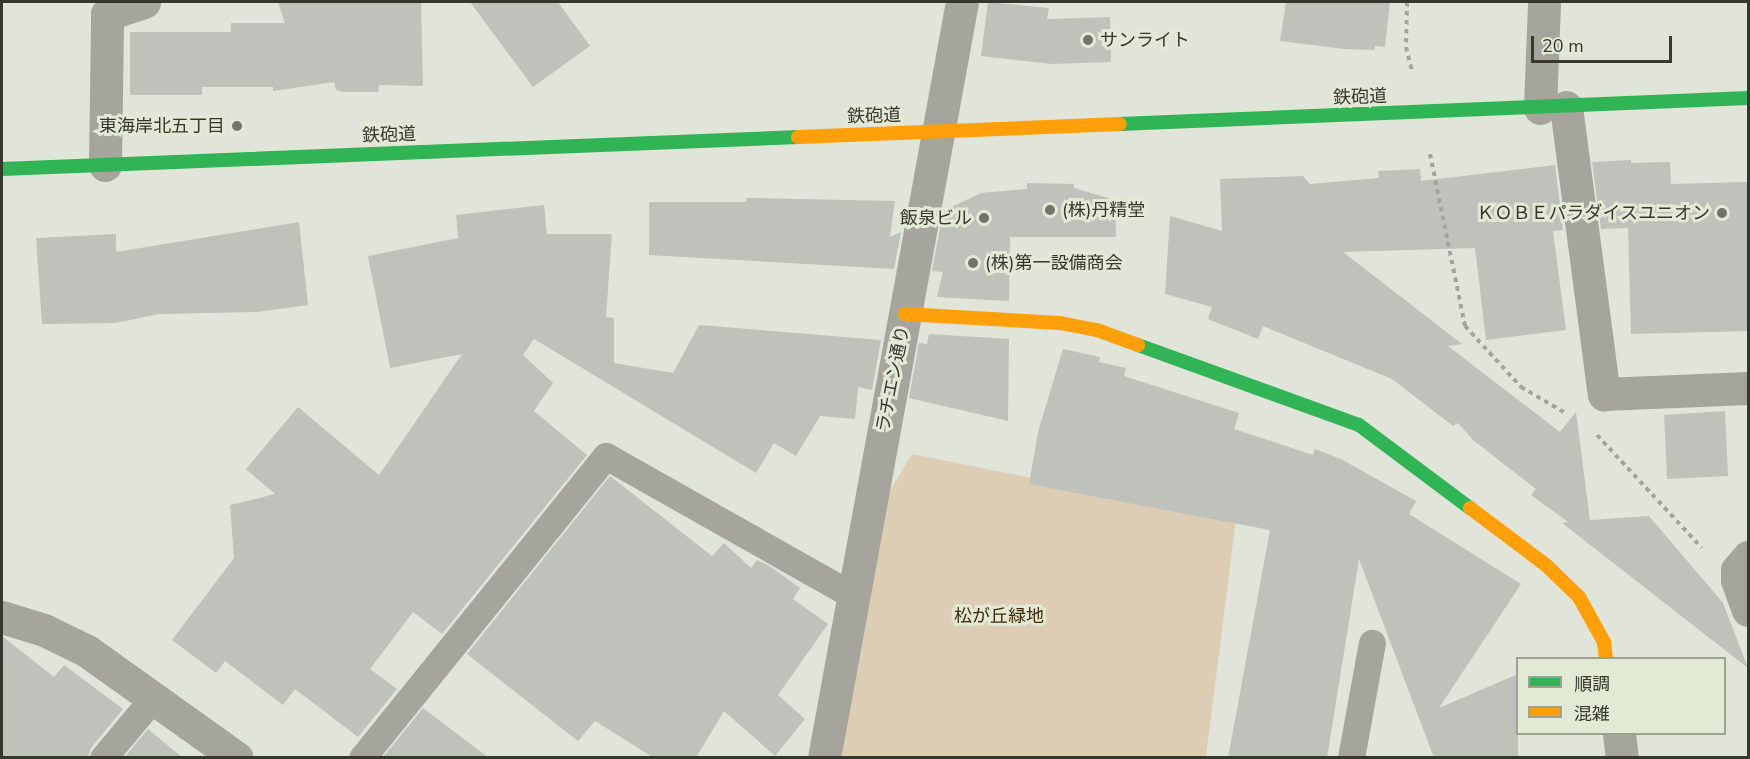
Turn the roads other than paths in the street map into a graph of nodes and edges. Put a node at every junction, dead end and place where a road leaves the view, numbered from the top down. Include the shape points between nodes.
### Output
1 (144, 2) edge
2 (962, 2) edge
3 (1544, 2) edge
4 (1749, 98) edge
5 (1553, 107) junction
6 (939, 132) junction
7 (105, 165) junction
8 (2, 169) edge
9 (905, 314) junction
10 (1749, 388) edge
11 (1743, 564) edge
12 (852, 595) junction
13 (1749, 610) edge
14 (2, 617) edge
15 (1372, 643) dead end
16 (1606, 657) edge
17 (154, 697) junction
18 (1619, 735) edge
19 (235, 757) edge
20 (103, 758) edge
21 (362, 758) edge
22 (824, 758) edge
23 (1351, 758) edge
24 (1623, 758) edge

1 - 7 street via 107,14
2 - 6 street, ラチエン通り
3 - 5 street
4 - 5 street, 鉄砲道
5 - 6 street, 鉄砲道
5 - 10 street via 1604,394
6 - 7 street, 鉄砲道
6 - 9 street, ラチエン通り
7 - 8 street, 鉄砲道
9 - 12 street, ラチエン通り
9 - 16 street via 1059,323 1097,330 1359,425 1546,565 1579,597 1604,642
11 - 13 street via 1737,580
12 - 21 lane via 606,456
12 - 22 street, ラチエン通り
14 - 17 street via 44,630 87,651
15 - 23 lane
17 - 19 street
17 - 20 lane
18 - 24 street

